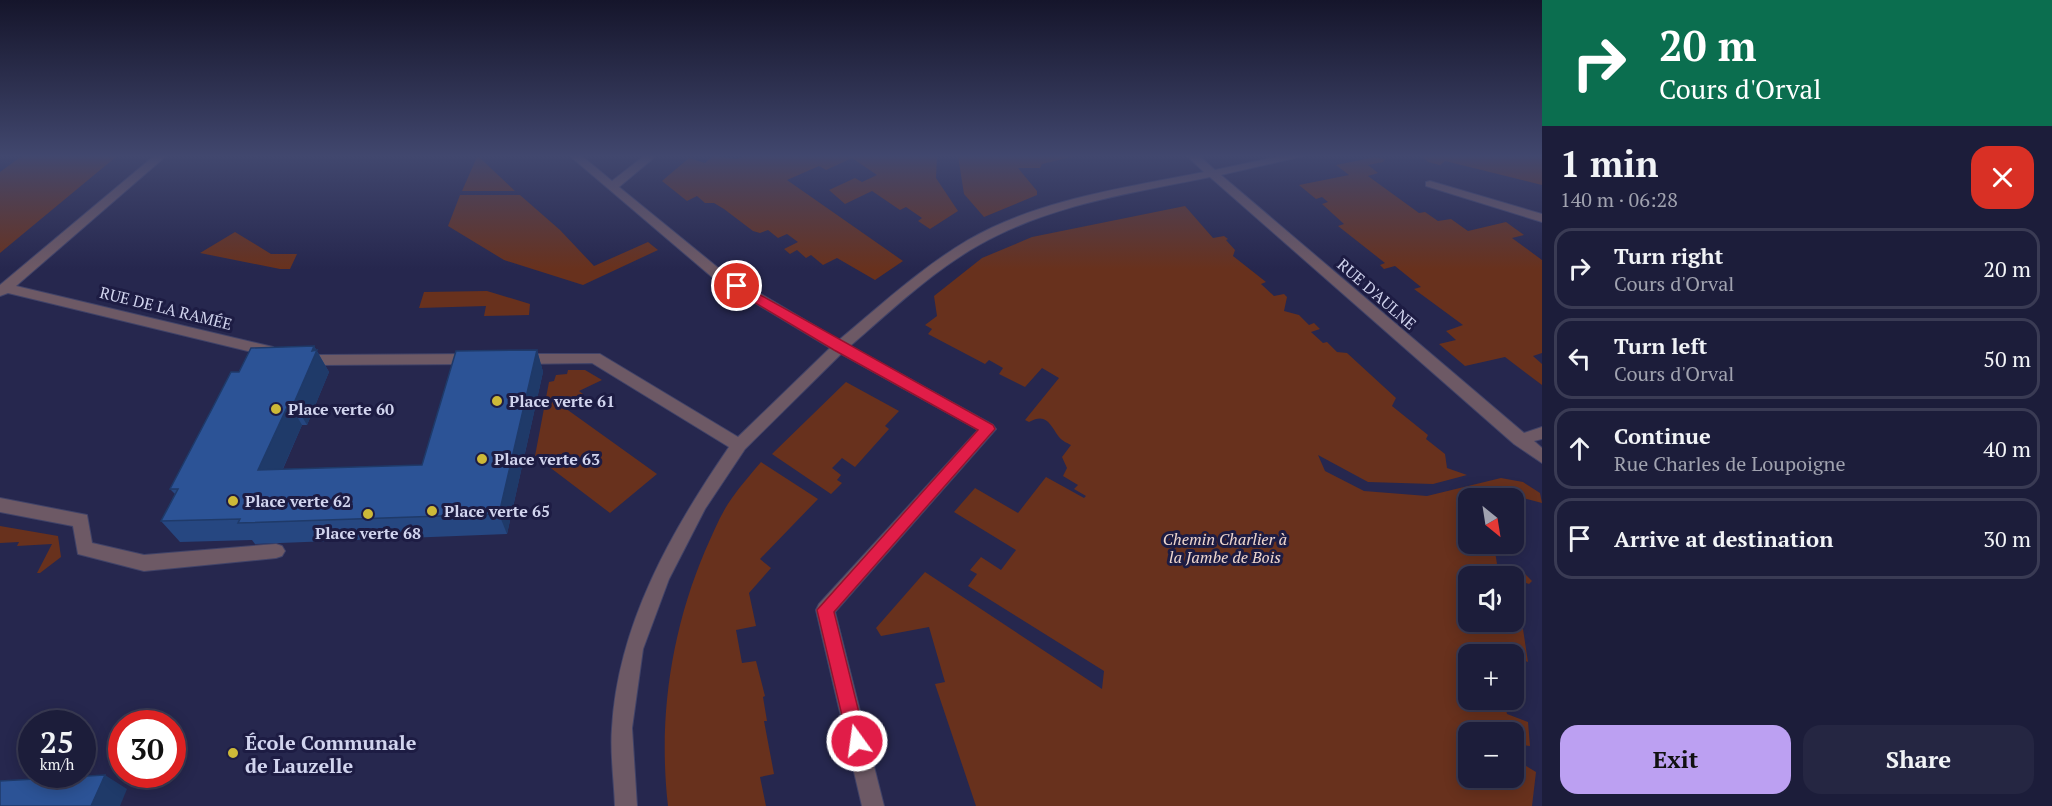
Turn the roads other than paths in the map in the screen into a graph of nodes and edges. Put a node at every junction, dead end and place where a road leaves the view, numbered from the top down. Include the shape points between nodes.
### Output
1 (116, 194) edge
2 (619, 194) edge
3 (1120, 194) edge
4 (1235, 194) edge
5 (1462, 194) edge
6 (1542, 218) edge
7 (2, 290) edge
8 (838, 346) junction
9 (1542, 433) edge
10 (1520, 440) junction
11 (739, 445) junction
12 (1542, 458) edge
13 (0, 505) edge
14 (276, 551) dead end
15 (626, 806) edge
16 (873, 806) edge

1 - 7 street
2 - 8 street via 717,274
3 - 8 street via 1058,207 974,242 929,271
4 - 10 street, RUE D'AULNE
5 - 6 street
7 - 11 street, RUE DE LA RAMÉE via 319,360 595,358
8 - 11 street
8 - 16 street via 988,429 825,610
9 - 10 street
10 - 12 street, RUE D'AULNE
11 - 15 street via 694,515 661,578 634,649 622,728
13 - 14 street via 81,520 84,549 144,562

